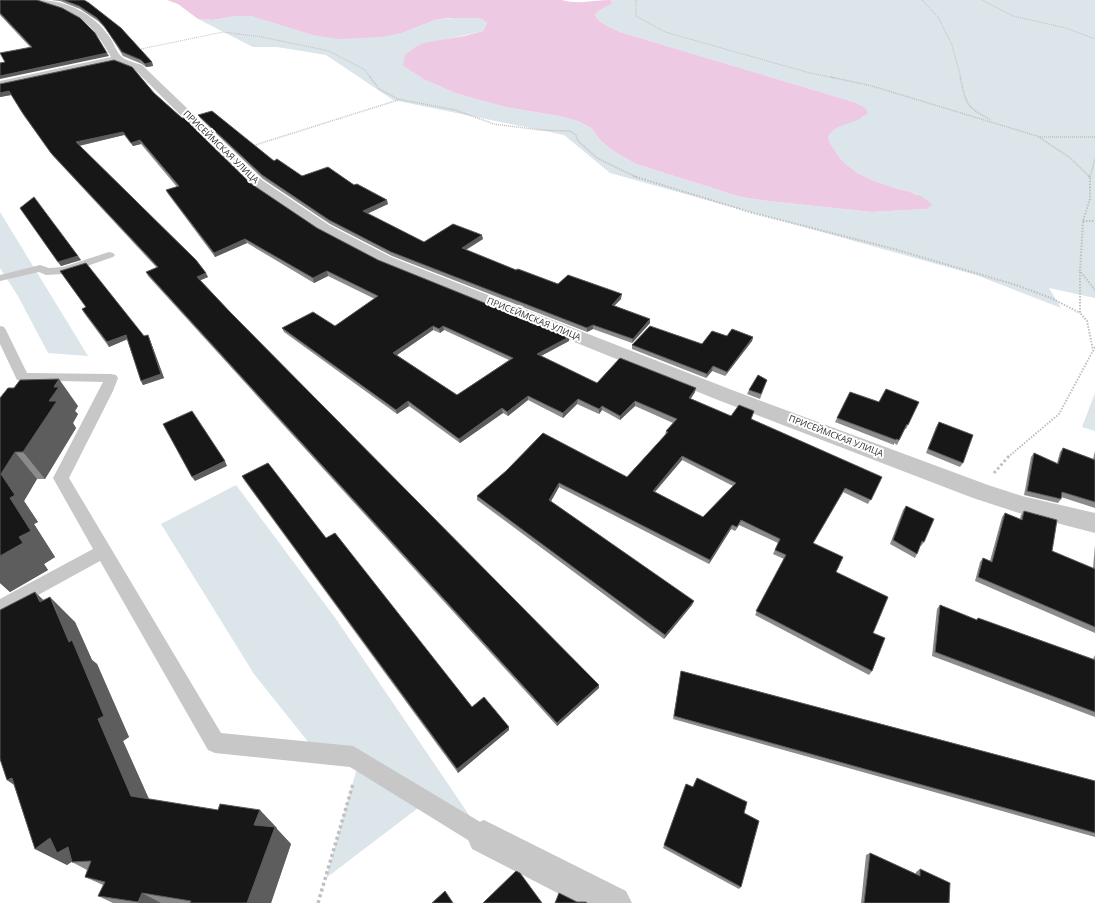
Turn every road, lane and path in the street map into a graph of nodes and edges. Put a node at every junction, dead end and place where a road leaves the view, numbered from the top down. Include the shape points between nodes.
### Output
1 (42, 0) edge
2 (636, 0) edge
3 (922, 0) edge
4 (982, 0) edge
5 (993, 0) edge
6 (993, 4) junction
7 (1095, 38) edge
8 (116, 57) junction
9 (0, 84) edge
10 (398, 99) junction
11 (994, 122) junction
12 (1037, 136) junction
13 (1095, 137) edge
14 (228, 154) junction
15 (1095, 159) edge
16 (1090, 178) junction
17 (1083, 221) junction
18 (1095, 221) edge
19 (109, 255) dead end
20 (1080, 271) junction
21 (0, 278) edge
22 (1095, 290) edge
23 (1080, 313) junction
24 (0, 330) edge
25 (1094, 349) edge
26 (981, 492) junction
27 (1095, 523) edge
28 (104, 551) junction
29 (0, 608) edge
30 (359, 761) junction
31 (484, 837) joint
32 (318, 903) edge
33 (614, 903) edge

1 - 8 street via 64,6 92,22
2 - 11 path via 636,16 665,32 810,73 872,86
3 - 11 path via 938,17 952,45 967,103
4 - 6 path
5 - 6 path
6 - 7 path via 1002,12 1063,26
8 - 9 street
8 - 10 path via 223,32 262,37 329,51 365,70 379,89
8 - 14 street, ПРИСЕЙМСКАЯ УЛИЦА via 138,67
10 - 14 path
10 - 23 path via 455,110 494,124 570,131 597,158 628,174 752,213 894,249 1016,285 1051,298
11 - 12 path
12 - 13 path
12 - 16 path via 1069,157
14 - 26 street, ПРИСЕЙМСКАЯ УЛИЦА via 257,183 324,228 385,260
15 - 16 path
16 - 17 path via 1090,199
17 - 18 path
17 - 20 path
19 - 21 lane via 59,272 43,271 40,268
20 - 22 path
20 - 23 path
23 - 25 path via 1086,321
24 - 28 lane via 22,377 111,378 61,478
25 - 26 path via 1059,414 1003,461
26 - 27 street, ПРИСЕЙМСКАЯ УЛИЦА via 1022,506
28 - 29 lane
28 - 30 lane via 215,743 353,757
30 - 31 lane
30 - 32 path
31 - 33 street

